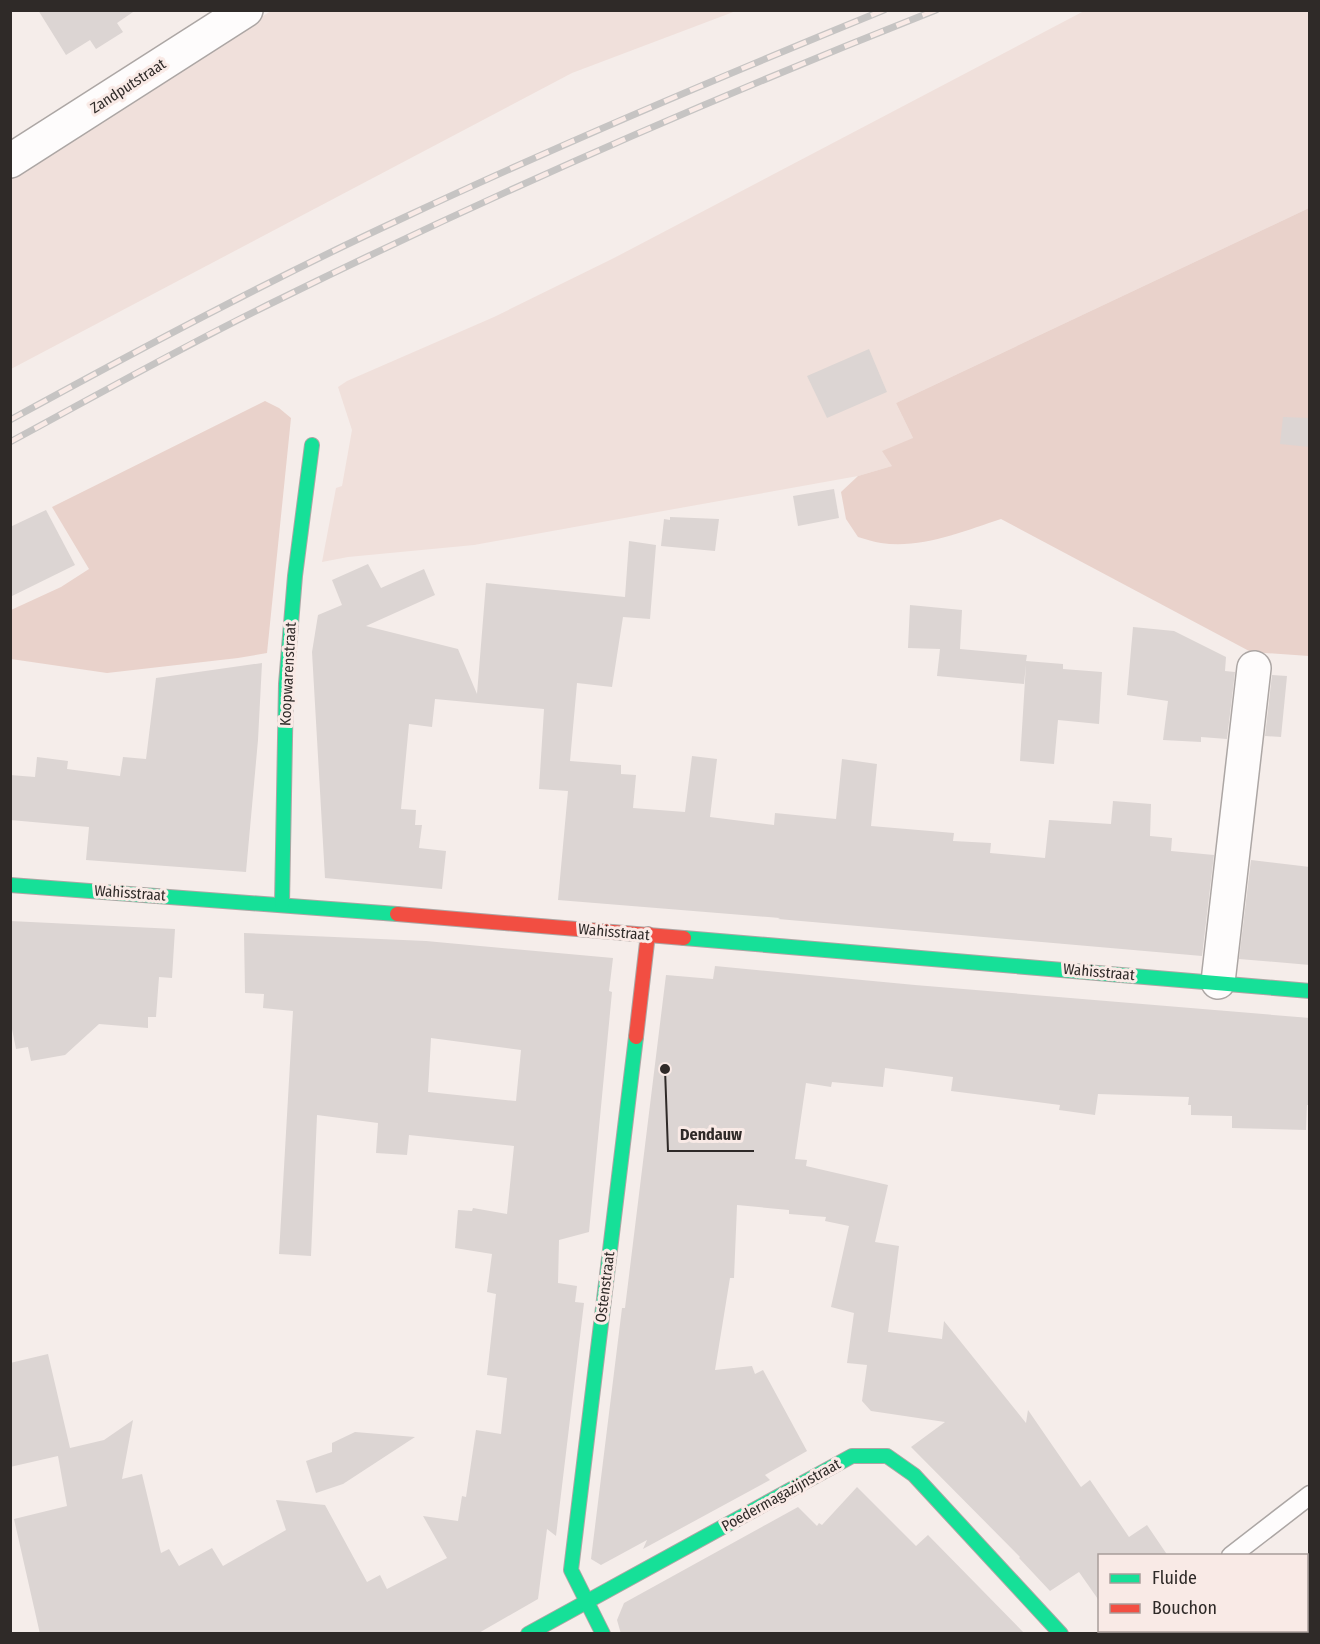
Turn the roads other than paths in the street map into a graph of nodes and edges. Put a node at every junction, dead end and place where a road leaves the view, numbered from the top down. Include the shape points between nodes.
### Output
1 (246, 10) edge
2 (10, 161) edge
3 (312, 445) dead end
4 (1254, 668) dead end
5 (10, 885) edge
6 (282, 904) junction
7 (648, 934) junction
8 (1218, 982) junction
9 (1310, 991) edge
10 (1310, 1496) edge
11 (1234, 1554) edge
12 (588, 1600) junction
13 (528, 1634) edge
14 (603, 1634) edge
15 (1061, 1634) edge

1 - 2 street, Zandputstraat
3 - 6 street, Koopwarenstraat via 294,576 286,684
4 - 8 street
5 - 6 street, Wahisstraat
6 - 7 street, Wahisstraat
7 - 8 street, Wahisstraat
7 - 12 street, Ostenstraat via 571,1570
8 - 9 street, Wahisstraat
10 - 11 lane
12 - 13 street, Poedermagazijnstraat
12 - 14 street, Ostenstraat
12 - 15 street, Poedermagazijnstraat via 852,1456 886,1456 914,1475

